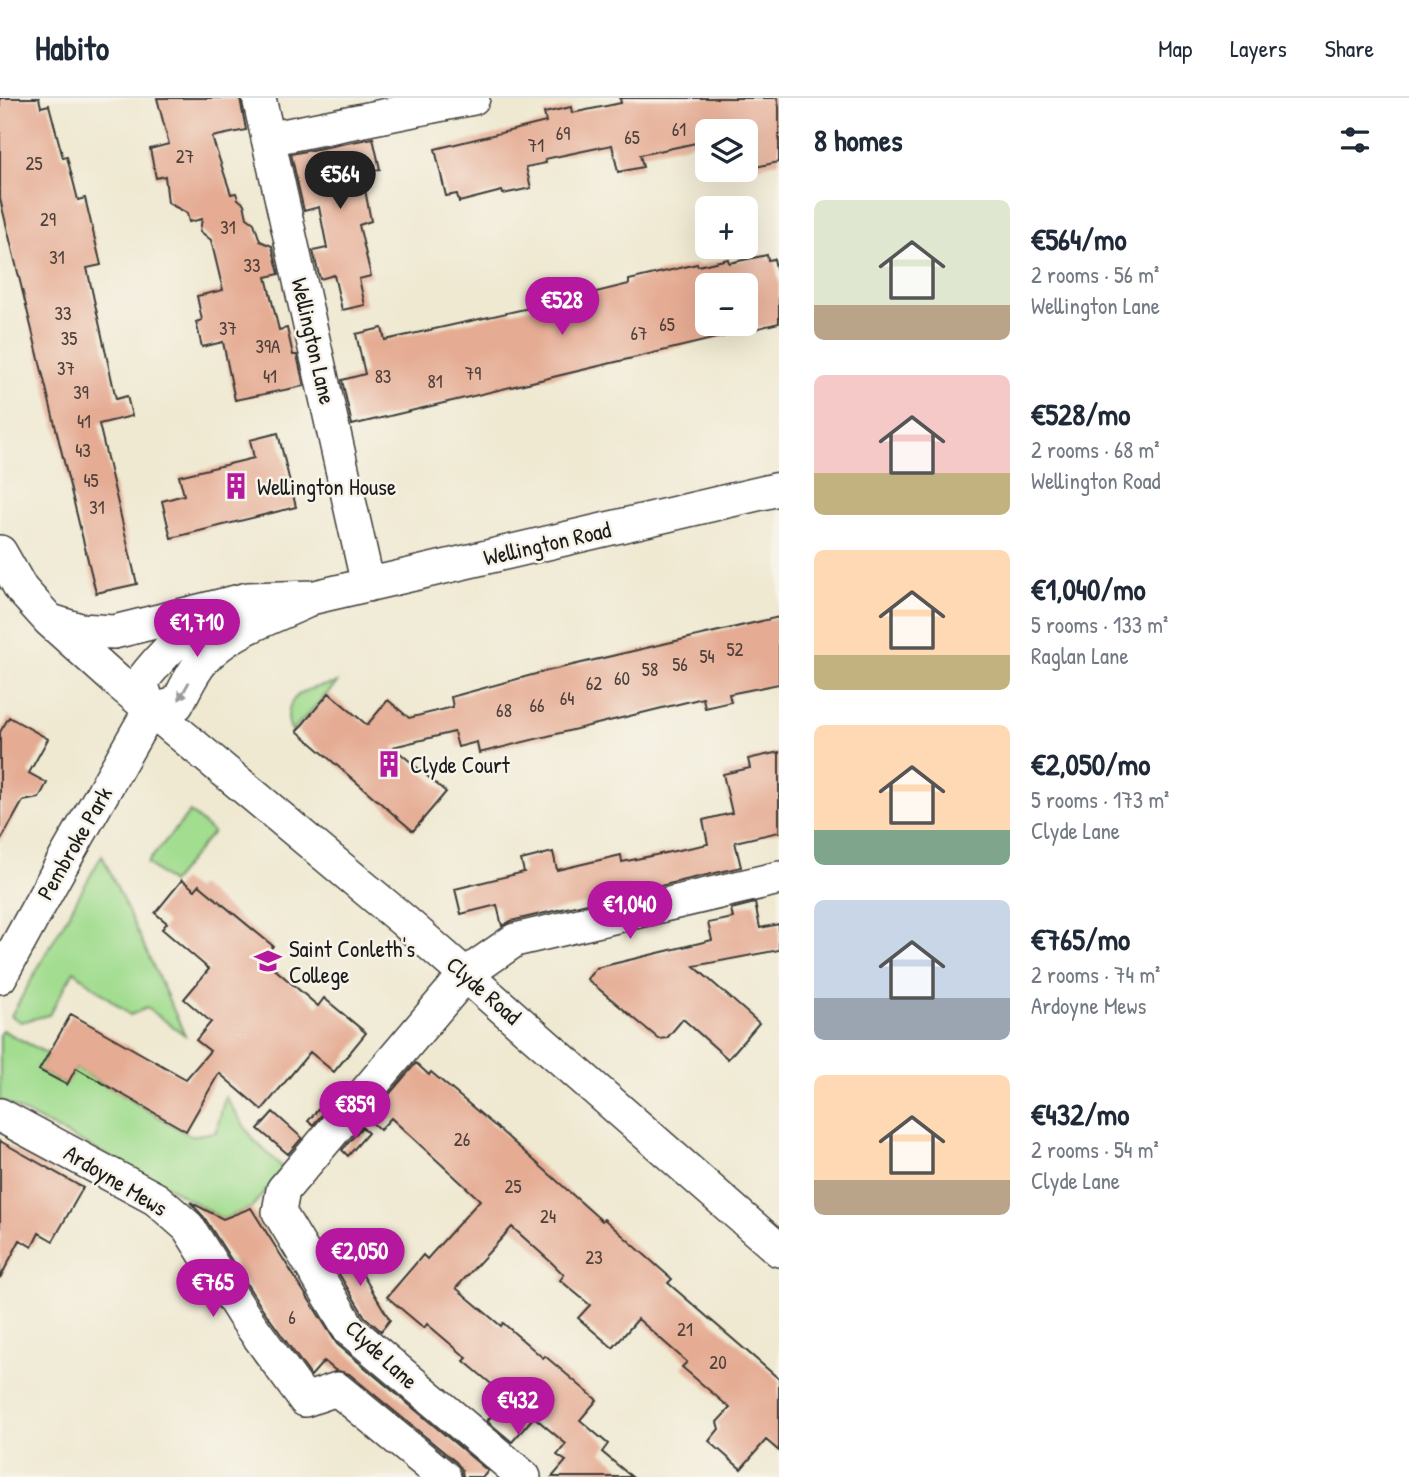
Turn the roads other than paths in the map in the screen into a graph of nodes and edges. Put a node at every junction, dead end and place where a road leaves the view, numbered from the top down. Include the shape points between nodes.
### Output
1 (259, 98) edge
2 (473, 98) edge
3 (268, 139) junction
4 (779, 489) edge
5 (0, 552) edge
6 (368, 585) junction
7 (315, 597) junction
8 (227, 605) junction
9 (49, 620) junction
10 (150, 710) junction
11 (779, 878) edge
12 (466, 974) junction
13 (0, 977) edge
14 (0, 1115) edge
15 (779, 1250) edge
16 (444, 1477) edge
17 (524, 1477) edge

1 - 3 street, Wellington Lane
2 - 3 street
3 - 6 street, Wellington Lane
4 - 6 street, Wellington Road
5 - 9 street, Clyde Road via 21,589
6 - 7 street, Wellington Road
7 - 8 street, Wellington Road via 248,599
7 -> 10 street, Wellington Road via 212,650 196,668 177,704
8 - 9 street, Wellington Road via 114,632 80,630
8 - 10 street, Wellington Road via 193,626 141,682
9 - 10 street, Clyde Road
10 - 12 street, Clyde Road
10 - 13 street, Pembroke Park
11 - 12 street, Clyde Lane via 515,940
12 - 15 street, Clyde Road
12 - 17 street, Clyde Lane via 283,1190 279,1212 350,1331
14 - 16 street, Ardoyne Mews via 156,1199 188,1227 304,1400 337,1388

